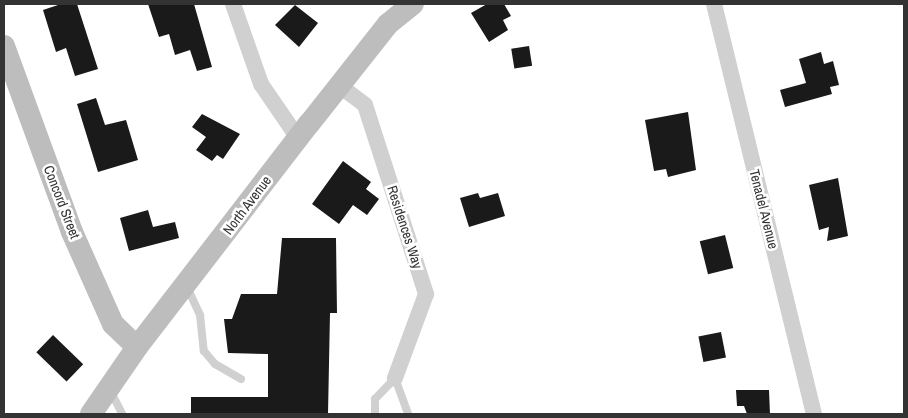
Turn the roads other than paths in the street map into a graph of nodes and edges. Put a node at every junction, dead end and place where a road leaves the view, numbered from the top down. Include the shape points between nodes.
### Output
1 (233, 4) edge
2 (413, 4) edge
3 (714, 4) edge
4 (4, 46) edge
5 (340, 86) junction
6 (298, 138) junction
7 (186, 285) junction
8 (136, 348) junction
9 (395, 378) junction
10 (241, 379) dead end
11 (109, 388) junction
12 (91, 414) edge
13 (122, 414) edge
14 (375, 414) edge
15 (408, 414) edge
16 (814, 414) edge

1 - 6 street via 261,84
2 - 5 main road, North Avenue via 388,24
3 - 16 street, Tenadel Avenue
4 - 8 main road, Concord Street via 83,257 113,324
5 - 6 main road, North Avenue
5 - 9 street, Residences Way via 365,105 426,294
6 - 7 main road, North Avenue
7 - 8 main road, North Avenue
7 - 10 lane via 200,315 204,351 215,364
8 - 11 main road, North Avenue
9 - 14 lane via 375,399
9 - 15 lane
11 - 12 main road, North Avenue
11 - 13 lane

